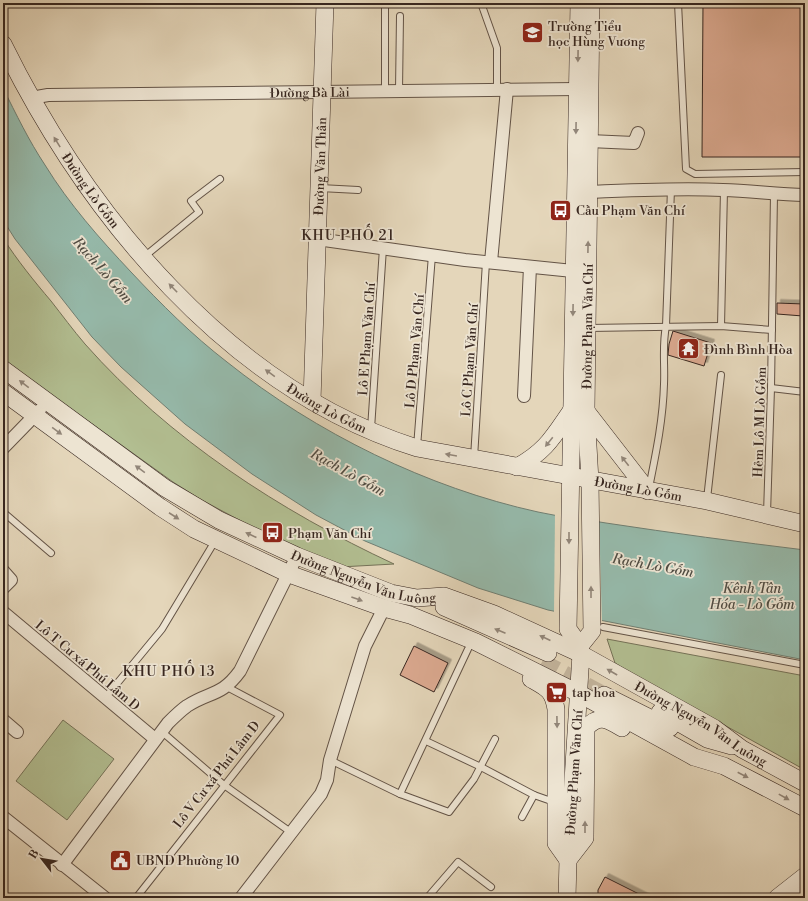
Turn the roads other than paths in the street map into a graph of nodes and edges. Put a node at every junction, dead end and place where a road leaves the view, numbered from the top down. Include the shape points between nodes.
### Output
1 (325, 3) edge
2 (385, 3) edge
3 (481, 3) edge
4 (579, 3) edge
5 (591, 3) edge
6 (678, 3) edge
7 (400, 16) dead end
8 (3, 44) edge
9 (502, 89) junction
10 (584, 89) junction
11 (385, 90) junction
12 (399, 90) junction
13 (324, 92) junction
14 (31, 98) junction
15 (638, 133) dead end
16 (589, 141) junction
17 (805, 172) edge
18 (220, 179) dead end
19 (319, 188) junction
20 (671, 189) junction
21 (358, 190) dead end
22 (724, 190) junction
23 (589, 192) junction
24 (774, 194) junction
25 (805, 195) edge
26 (317, 239) junction
27 (383, 248) junction
28 (432, 255) junction
29 (144, 257) junction
30 (489, 262) junction
31 (530, 267) junction
32 (573, 271) junction
33 (666, 326) junction
34 (721, 326) junction
35 (588, 328) junction
36 (772, 330) junction
37 (3, 369) edge
38 (720, 375) dead end
39 (771, 388) junction
40 (3, 392) edge
41 (805, 392) edge
42 (524, 396) dead end
43 (312, 401) junction
44 (48, 402) junction
45 (579, 411) junction
46 (35, 415) junction
47 (370, 430) junction
48 (3, 448) edge
49 (417, 448) junction
50 (474, 459) junction
51 (517, 467) junction
52 (570, 477) junction
53 (590, 481) junction
54 (648, 492) junction
55 (707, 501) junction
56 (3, 512) edge
57 (767, 514) junction
58 (805, 524) edge
59 (216, 540) junction
60 (51, 553) dead end
61 (297, 556) junction
62 (289, 574) junction
63 (417, 598) junction
64 (384, 608) junction
65 (3, 612) edge
66 (410, 615) junction
67 (597, 629) junction
68 (468, 650) junction
69 (580, 650) junction
70 (805, 665) edge
71 (227, 687) junction
72 (578, 693) junction
73 (104, 698) junction
74 (3, 720) edge
75 (18, 732) dead end
76 (158, 735) junction
77 (496, 739) dead end
78 (426, 741) junction
79 (742, 749) junction
80 (330, 760) junction
81 (724, 766) junction
82 (482, 767) junction
83 (805, 783) edge
84 (224, 784) junction
85 (400, 794) junction
86 (534, 795) junction
87 (556, 803) junction
88 (805, 808) edge
89 (3, 817) edge
90 (522, 817) dead end
91 (292, 833) junction
92 (568, 860) junction
93 (62, 864) junction
94 (805, 876) edge
95 (491, 888) dead end
96 (105, 898) edge
97 (136, 898) edge
98 (241, 898) edge
99 (428, 898) edge
100 (567, 898) edge
101 (777, 898) edge

1 - 13 main road, Đường Văn Thân
2 - 11 lane
3 - 9 lane via 497,48
4 -> 10 main road, Đường Phạm Văn Chí
5 - 10 main road, Đường Phạm Văn Chí
6 - 17 lane via 686,169 695,174
7 - 12 lane
8 - 14 main road, Đường Lò Gốm
9 - 10 street, Đường Bà Lài
9 - 12 street, Đường Bà Lài
9 - 30 street
10 - 16 main road, Đường Phạm Văn Chí
10 -> 32 main road, Đường Phạm Văn Chí
11 - 12 street, Đường Bà Lài
11 - 13 street, Đường Bà Lài
13 - 14 street, Đường Bà Lài
13 - 19 main road, Đường Văn Thân
29 -> 14 main road, Đường Lò Gốm via 79,175
15 - 16 street via 634,143
16 - 23 main road, Đường Phạm Văn Chí
18 - 29 lane via 191,201 199,212
19 - 21 lane
19 - 26 main road, Đường Văn Thân
20 - 22 street
20 - 23 street
20 - 33 lane
22 - 24 street
22 - 34 lane
35 -> 23 main road, Đường Phạm Văn Chí
24 - 25 street
24 - 36 lane, Hẻm Lô M Lò Gốm
26 - 27 street
26 - 43 main road, Đường Văn Thân
27 - 28 street
27 - 47 lane, Lô E Phạm Văn Chí
28 - 30 street
28 - 49 lane, Lô D Phạm Văn Chí
43 -> 29 main road, Đường Lò Gốm via 232,344 173,289
30 - 31 street
30 - 50 lane, Lô C Phạm Văn Chí
31 - 32 street
31 - 42 street
32 -> 45 main road, Đường Phạm Văn Chí
33 - 34 lane
33 - 35 lane
33 - 54 lane via 663,341 661,428
34 - 36 lane
35 - 45 main road, Đường Phạm Văn Chí
36 - 39 lane, Hẻm Lô M Lò Gốm
44 -> 37 main road, Đường Nguyễn Văn Luông
38 - 55 lane
39 - 41 lane
39 - 57 lane, Hẻm Lô M Lò Gốm
40 - 46 main road, Đường Nguyễn Văn Luông
43 - 47 main road, Đường Lò Gốm
44 - 46 street
61 -> 44 main road, Đường Nguyễn Văn Luông via 219,520 165,488
45 -> 51 main road via 535,457
45 - 52 main road, Đường Phạm Văn Chí
45 - 53 main road, Đường Phạm Văn Chí
54 -> 45 main road
46 - 48 street
46 -> 59 main road, Đường Nguyễn Văn Luông via 160,507
47 - 49 main road, Đường Lò Gốm
50 -> 49 main road, Đường Lò Gốm
50 - 51 main road, Đường Lò Gốm
51 - 52 main road, Đường Lò Gốm
52 - 53 main road, Đường Lò Gốm
52 -> 69 main road, Đường Phạm Văn Chí via 568,629
53 - 54 main road, Đường Lò Gốm
67 -> 53 main road, Đường Phạm Văn Chí
54 - 55 main road, Đường Lò Gốm
55 - 57 main road, Đường Lò Gốm
56 - 60 lane
57 - 58 main road, Đường Lò Gốm
59 - 62 main road, Đường Nguyễn Văn Luông
59 - 73 lane via 162,629
61 - 62 street
61 - 63 main road, Đường Nguyễn Văn Luông via 391,593
62 -> 64 main road, Đường Nguyễn Văn Luông
62 - 71 street via 240,671
66 -> 63 main road via 429,618 545,657 438,604
69 -> 63 main road, Đường Nguyễn Văn Luông via 444,596
64 - 66 main road, Đường Nguyễn Văn Luông
64 - 80 street via 365,646
65 - 73 street, Lô T Cư xá Phú Lâm D
66 - 68 main road via 422,628
66 - 72 main road, Đường Nguyễn Văn Luông via 505,655
67 - 69 main road
67 - 70 lane
68 - 78 lane
68 -> 87 main road via 507,666 544,686 554,696
69 - 72 main road, Đường Phạm Văn Chí
79 -> 69 main road, Đường Nguyễn Văn Luông via 714,728
71 - 76 street via 188,705
71 - 84 lane, Lô V Cư xá Phú Lâm D via 280,715
72 - 81 main road, Đường Nguyễn Văn Luông via 694,757
72 - 92 main road, Đường Phạm Văn Chí
73 - 76 street, Lô T Cư xá Phú Lâm D
74 - 75 street
76 - 84 lane
76 - 93 street
77 - 82 lane
78 - 82 lane
78 - 85 lane
79 - 81 main road via 707,739 607,689 704,746
79 - 83 main road, Đường Nguyễn Văn Luông
80 - 85 lane
80 - 91 street via 327,780 321,794
81 -> 88 main road, Đường Nguyễn Văn Luông
92 -> 81 main road via 585,838 585,734 586,728 593,721 600,719 612,722 697,768
82 - 85 lane via 449,812
82 - 86 lane
84 - 91 lane
84 - 97 lane, Lô V Cư xá Phú Lâm D
86 - 87 lane
86 - 90 lane
87 - 92 main road via 556,843
89 - 93 street
91 - 98 street
92 - 100 main road, Đường Phạm Văn Chí
93 - 96 street
94 - 101 main road
95 - 99 lane via 458,862

